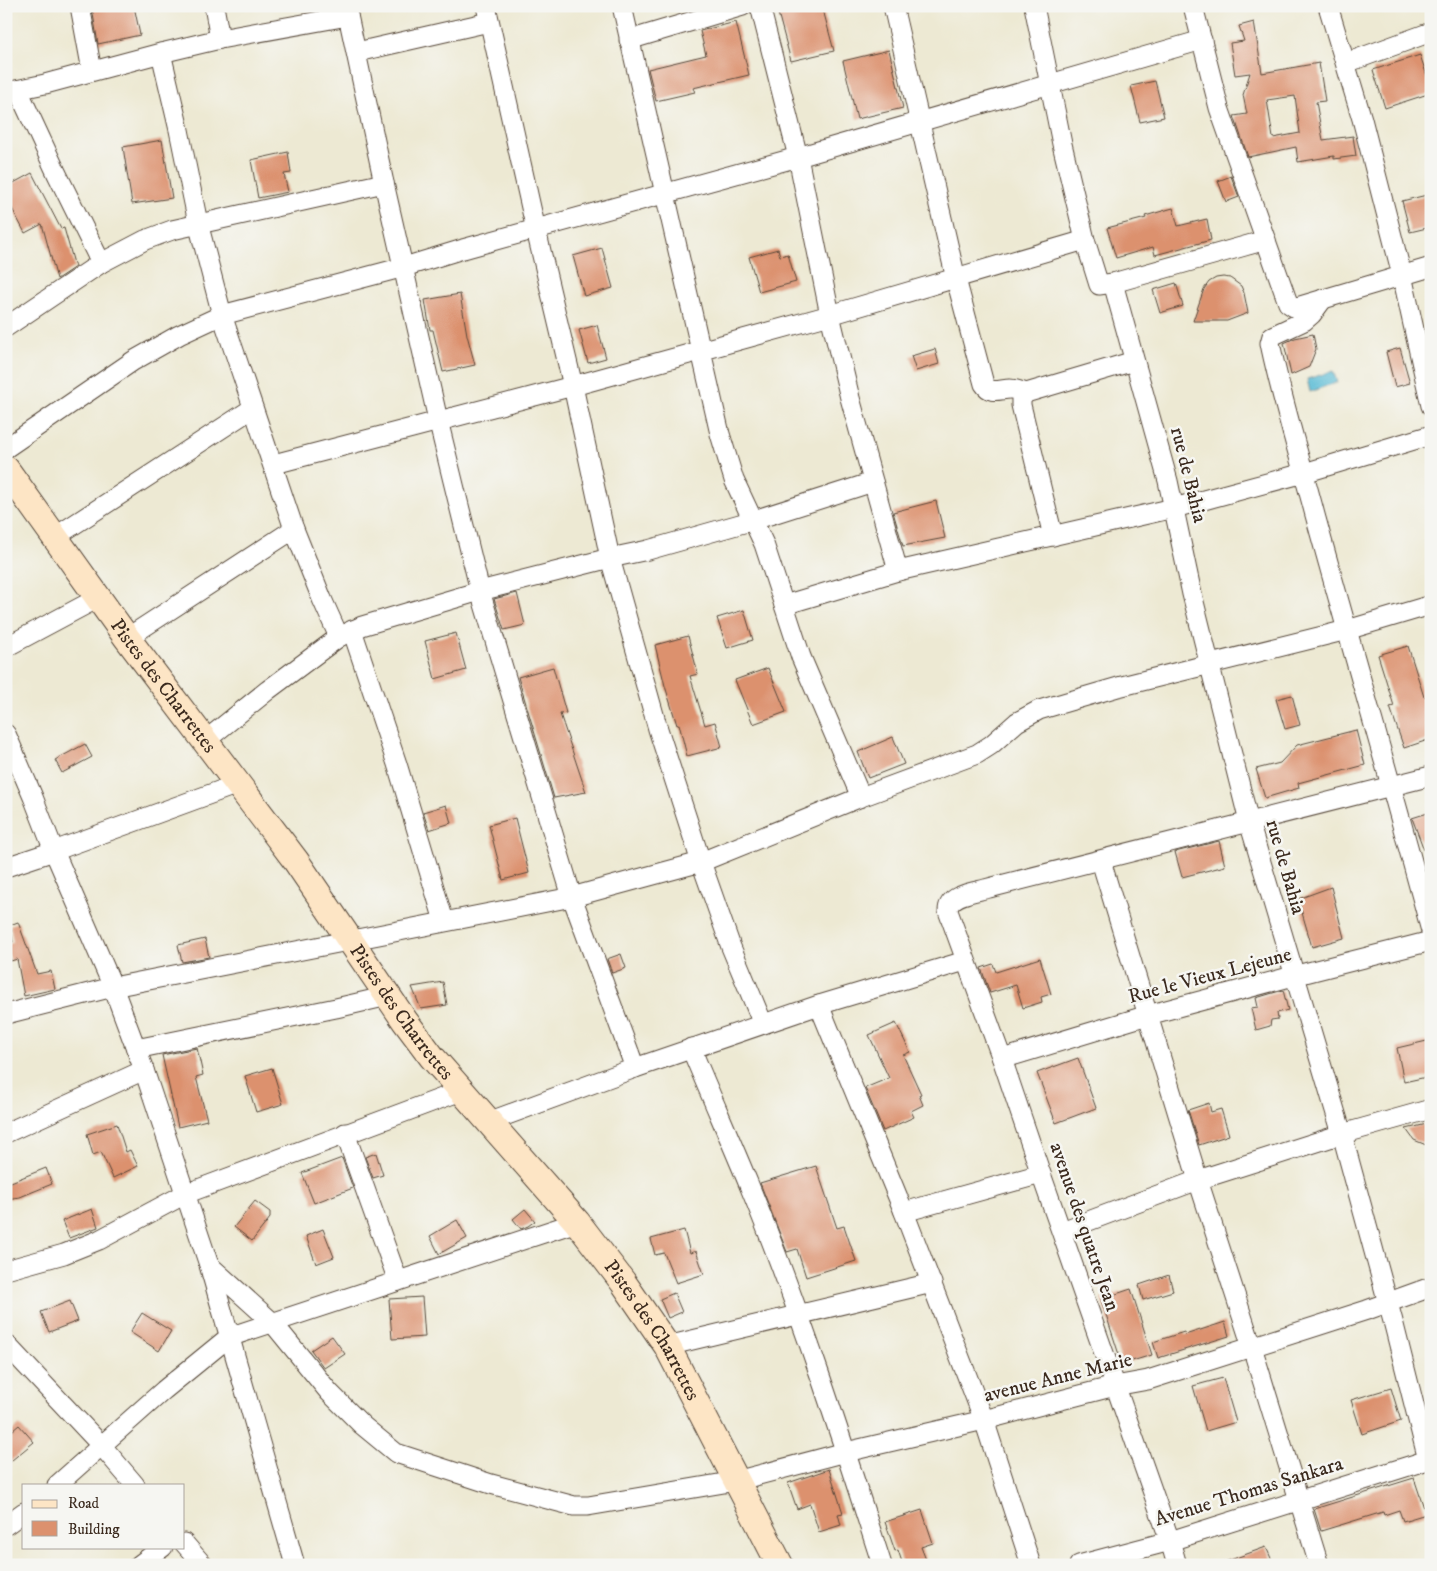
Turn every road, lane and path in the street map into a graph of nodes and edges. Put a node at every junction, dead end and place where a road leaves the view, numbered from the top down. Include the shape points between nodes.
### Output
1 (80, 6) edge
2 (214, 6) edge
3 (622, 6) edge
4 (743, 6) edge
5 (760, 6) edge
6 (893, 6) edge
7 (1034, 6) edge
8 (1193, 6) edge
9 (1328, 6) edge
10 (347, 11) edge
11 (488, 14) edge
12 (1431, 32) edge
13 (220, 39) junction
14 (629, 40) junction
15 (1202, 40) junction
16 (356, 52) junction
17 (161, 53) junction
18 (1346, 64) junction
19 (92, 71) junction
20 (1049, 84) junction
21 (12, 91) edge
22 (920, 122) junction
23 (798, 157) junction
24 (384, 183) junction
25 (665, 194) junction
26 (198, 223) junction
27 (536, 230) junction
28 (1085, 240) junction
29 (1266, 240) junction
30 (102, 263) junction
31 (404, 267) junction
32 (1431, 267) edge
33 (1402, 276) junction
34 (956, 278) junction
35 (1112, 283) junction
36 (1323, 299) junction
37 (222, 315) junction
38 (830, 315) junction
39 (6, 327) edge
40 (701, 350) junction
41 (1134, 361) junction
42 (573, 386) junction
43 (1026, 393) junction
44 (1431, 406) edge
45 (253, 408) junction
46 (438, 420) junction
47 (1431, 435) edge
48 (6, 448) edge
49 (274, 464) junction
50 (6, 469) edge
51 (1304, 473) junction
52 (873, 482) junction
53 (1174, 508) junction
54 (754, 520) junction
55 (294, 529) junction
56 (1053, 536) junction
57 (54, 537) junction
58 (610, 558) junction
59 (898, 571) junction
60 (480, 591) junction
61 (98, 598) junction
62 (1431, 605) edge
63 (784, 606) junction
64 (1346, 630) junction
65 (346, 633) junction
66 (128, 638) junction
67 (6, 647) edge
68 (1210, 665) junction
69 (6, 734) edge
70 (205, 741) junction
71 (1431, 776) edge
72 (238, 784) junction
73 (1393, 787) junction
74 (861, 798) junction
75 (1248, 822) junction
76 (54, 851) junction
77 (1101, 861) junction
78 (701, 862) junction
79 (6, 867) edge
80 (572, 897) junction
81 (444, 922) junction
82 (1431, 931) edge
83 (349, 940) junction
84 (1431, 941) edge
85 (965, 961) junction
86 (1293, 976) junction
87 (113, 987) junction
88 (388, 996) junction
89 (819, 1005) junction
90 (6, 1014) edge
91 (1148, 1015) junction
92 (763, 1024) junction
93 (691, 1048) junction
94 (136, 1049) junction
95 (1002, 1059) junction
96 (635, 1068) junction
97 (144, 1070) junction
98 (461, 1091) junction
99 (1431, 1109) edge
100 (488, 1122) junction
101 (6, 1133) edge
102 (345, 1133) junction
103 (1342, 1134) junction
104 (1041, 1174) junction
105 (1198, 1180) junction
106 (185, 1194) junction
107 (904, 1212) junction
108 (577, 1222) junction
109 (1062, 1231) junction
110 (209, 1265) junction
111 (6, 1270) edge
112 (398, 1281) junction
113 (932, 1284) junction
114 (1431, 1287) edge
115 (1387, 1303) junction
116 (798, 1316) junction
117 (272, 1322) junction
118 (228, 1337) junction
119 (6, 1344) edge
120 (667, 1346) junction
121 (1252, 1347) junction
122 (1115, 1386) junction
123 (984, 1420) junction
124 (101, 1445) junction
125 (846, 1452) junction
126 (1429, 1459) edge
127 (736, 1481) junction
128 (58, 1484) edge
129 (133, 1484) edge
130 (1298, 1500) junction
131 (22, 1513) edge
132 (6, 1525) edge
133 (1170, 1541) junction
134 (185, 1544) edge
135 (162, 1548) edge
136 (139, 1565) edge
137 (203, 1565) edge
138 (295, 1565) edge
139 (780, 1565) edge
140 (882, 1565) edge
141 (1032, 1565) edge
142 (1079, 1565) edge
143 (1177, 1565) edge
144 (1319, 1565) edge

1 - 19 street
2 - 13 street
3 - 14 street
4 - 14 street
5 - 23 street
6 - 22 street
7 - 20 street
8 - 15 street
9 - 18 street
10 - 13 street
10 - 16 street
11 - 16 street
11 - 27 street
12 - 18 street
13 - 17 street
14 - 25 street
15 - 20 street
15 - 29 street via 1219,108
16 - 24 street
17 - 19 street
17 - 26 street
18 - 33 street
19 - 21 street
20 - 22 street
20 - 28 street
21 - 30 street
22 - 23 street
22 - 34 street
23 - 25 street
23 - 38 street
24 - 26 street
24 - 31 street
25 - 27 street
25 - 40 street
26 - 30 street via 145,240
26 - 37 street
27 - 31 street
27 - 42 street
28 - 34 street
28 - 35 street via 1099,285
29 - 35 street
29 - 36 street via 1288,303 1297,306
30 - 39 street
31 - 37 street
31 - 46 street
32 - 33 street
33 - 36 street
33 - 44 street
34 - 38 street
34 - 43 street via 986,387
35 - 41 street, rue de Bahia
36 - 51 street via 1304,321 1270,340
37 - 45 street
37 - 48 street via 133,361
38 - 40 street
38 - 52 street
40 - 42 street
40 - 54 street via 734,480
41 - 43 street
41 - 53 street, rue de Bahia
42 - 46 street
42 - 58 street
43 - 56 street via 1021,405
45 - 49 street
45 - 57 street
46 - 49 street
46 - 60 street
47 - 51 street
49 - 55 street
50 - 57 main road, Pistes des Charrettes
51 - 53 street
51 - 64 street
52 - 54 street
52 - 59 street
53 - 56 street
53 - 68 street, rue de Bahia
54 - 58 street
54 - 63 street
55 - 65 street via 322,599
55 - 66 street
56 - 59 street
57 - 61 main road, Pistes des Charrettes
58 - 60 street
58 - 78 street via 658,729
59 - 63 street
60 - 65 street
60 - 80 street
61 - 66 main road, Pistes des Charrettes
61 - 67 street
62 - 64 street
63 - 74 street via 804,664
64 - 68 street
64 - 73 street
65 - 70 street
65 - 81 street via 397,764
66 - 70 main road, Pistes des Charrettes
68 - 74 street via 1039,710 977,754
68 - 75 street, rue de Bahia
69 - 76 street
70 - 72 main road, Pistes des Charrettes
71 - 73 street
72 - 76 street
72 - 83 main road, Pistes des Charrettes via 296,861
73 - 75 street
73 - 82 street
74 - 78 street
75 - 77 street
75 - 86 street, rue de Bahia
76 - 79 street
76 - 87 street
77 - 85 street, avenue des quatre Jean via 954,898 948,911
77 - 91 street
78 - 80 street
78 - 92 street
80 - 81 street
80 - 96 street
81 - 83 street
83 - 87 street
83 - 88 main road, Pistes des Charrettes
84 - 86 street, Rue le Vieux Lejeune
85 - 89 street
85 - 95 street, avenue des quatre Jean
86 - 91 street, Rue le Vieux Lejeune
86 - 103 street, rue de Bahia
87 - 90 street
87 - 94 street
88 - 94 street
88 - 98 main road, Pistes des Charrettes
89 - 92 street
89 - 107 street
91 - 95 street, Rue le Vieux Lejeune
91 - 105 street
92 - 93 street
93 - 96 street
93 - 116 street via 749,1186
94 - 97 street
95 - 104 street, avenue des quatre Jean
96 - 100 street
97 - 101 street
97 - 106 street
98 - 100 main road, Pistes des Charrettes
98 - 102 street
99 - 103 street
100 - 108 main road, Pistes des Charrettes
102 - 106 street
102 - 112 street
103 - 105 street
103 - 115 street, rue de Bahia
104 - 107 street
104 - 109 street, avenue des quatre Jean
105 - 109 street
105 - 121 street
106 - 110 street
106 - 111 street via 98,1240 64,1254
107 - 113 street
108 - 112 street
108 - 120 main road, Pistes des Charrettes
109 - 122 street, avenue des quatre Jean
110 - 117 street, avenue Anne Marie
110 - 118 street
112 - 117 street
113 - 116 street
113 - 123 street
114 - 115 street
115 - 121 street, avenue Anne Marie
115 - 126 street, rue de Bahia
116 - 120 street
116 - 125 street
117 - 118 street
117 - 127 street, avenue Anne Marie via 329,1392 362,1425 396,1453 413,1459 574,1506 598,1505
118 - 124 street
118 - 138 street
119 - 124 street
120 - 127 main road, Pistes des Charrettes
121 - 122 street, avenue Anne Marie via 1148,1380
121 - 130 street
122 - 123 street, avenue Anne Marie
122 - 133 street, avenue des quatre Jean
123 - 125 street, avenue Anne Marie
123 - 141 street
124 - 128 street
124 - 129 street
125 - 127 street, avenue Anne Marie
125 - 140 street
126 - 130 street, Avenue Thomas Sankara
127 - 139 main road, Pistes des Charrettes
130 - 133 street, Avenue Thomas Sankara
130 - 144 street
131 - 132 street
133 - 142 street, Avenue Thomas Sankara
133 - 143 street, avenue des quatre Jean
134 - 137 street
135 - 136 street

